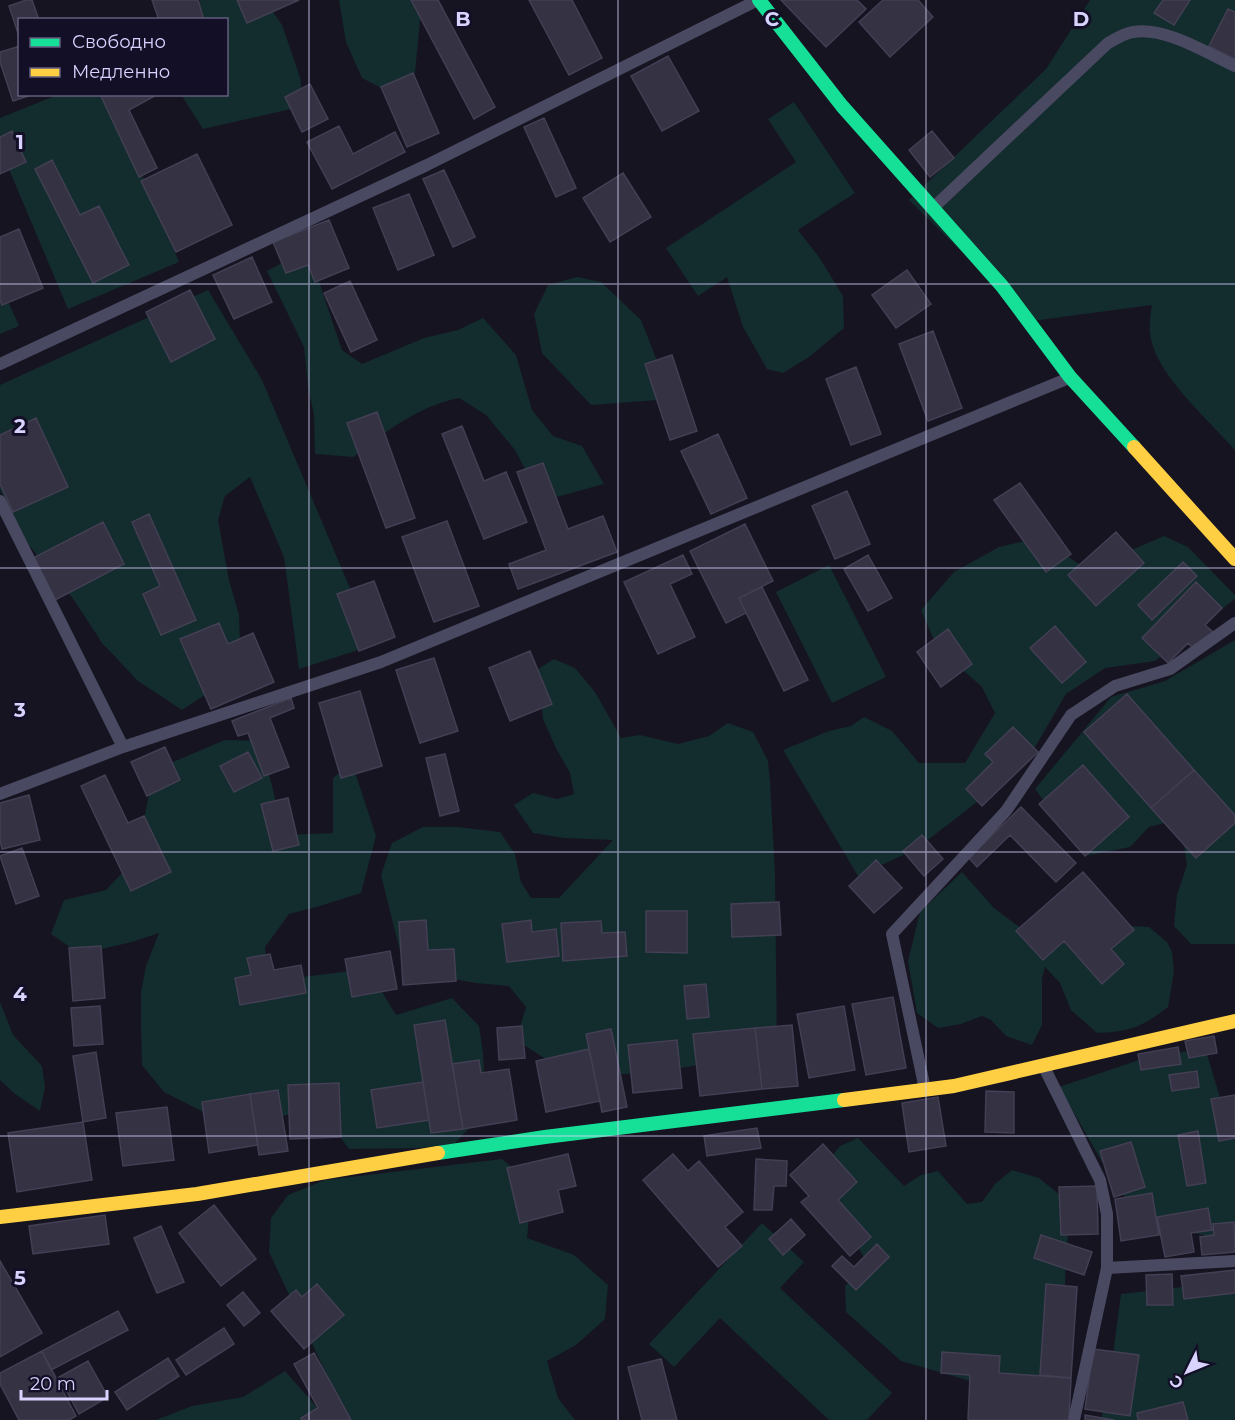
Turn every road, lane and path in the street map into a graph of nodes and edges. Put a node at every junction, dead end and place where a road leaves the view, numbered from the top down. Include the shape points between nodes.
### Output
1 (759, 0) edge
2 (1235, 66) edge
3 (934, 207) junction
4 (0, 364) edge
5 (1071, 377) junction
6 (0, 501) edge
7 (1235, 559) edge
8 (1235, 623) edge
9 (123, 747) junction
10 (0, 794) edge
11 (1235, 1022) edge
12 (1043, 1064) junction
13 (925, 1090) junction
14 (0, 1217) edge
15 (1235, 1261) edge
16 (1107, 1268) junction
17 (1074, 1420) edge

1 - 3 street via 842,106
1 - 4 lane via 427,165
2 - 3 lane via 1152,31 1118,37
3 - 5 street via 1002,286
5 - 7 street
5 - 9 lane via 381,662
6 - 9 lane
8 - 13 lane via 1170,669 1115,686 1071,715 1006,811 892,934
9 - 10 lane
11 - 12 street
12 - 13 street
12 - 16 lane via 1100,1180 1107,1214
13 - 14 street via 544,1137 197,1194
15 - 16 lane
16 - 17 lane

